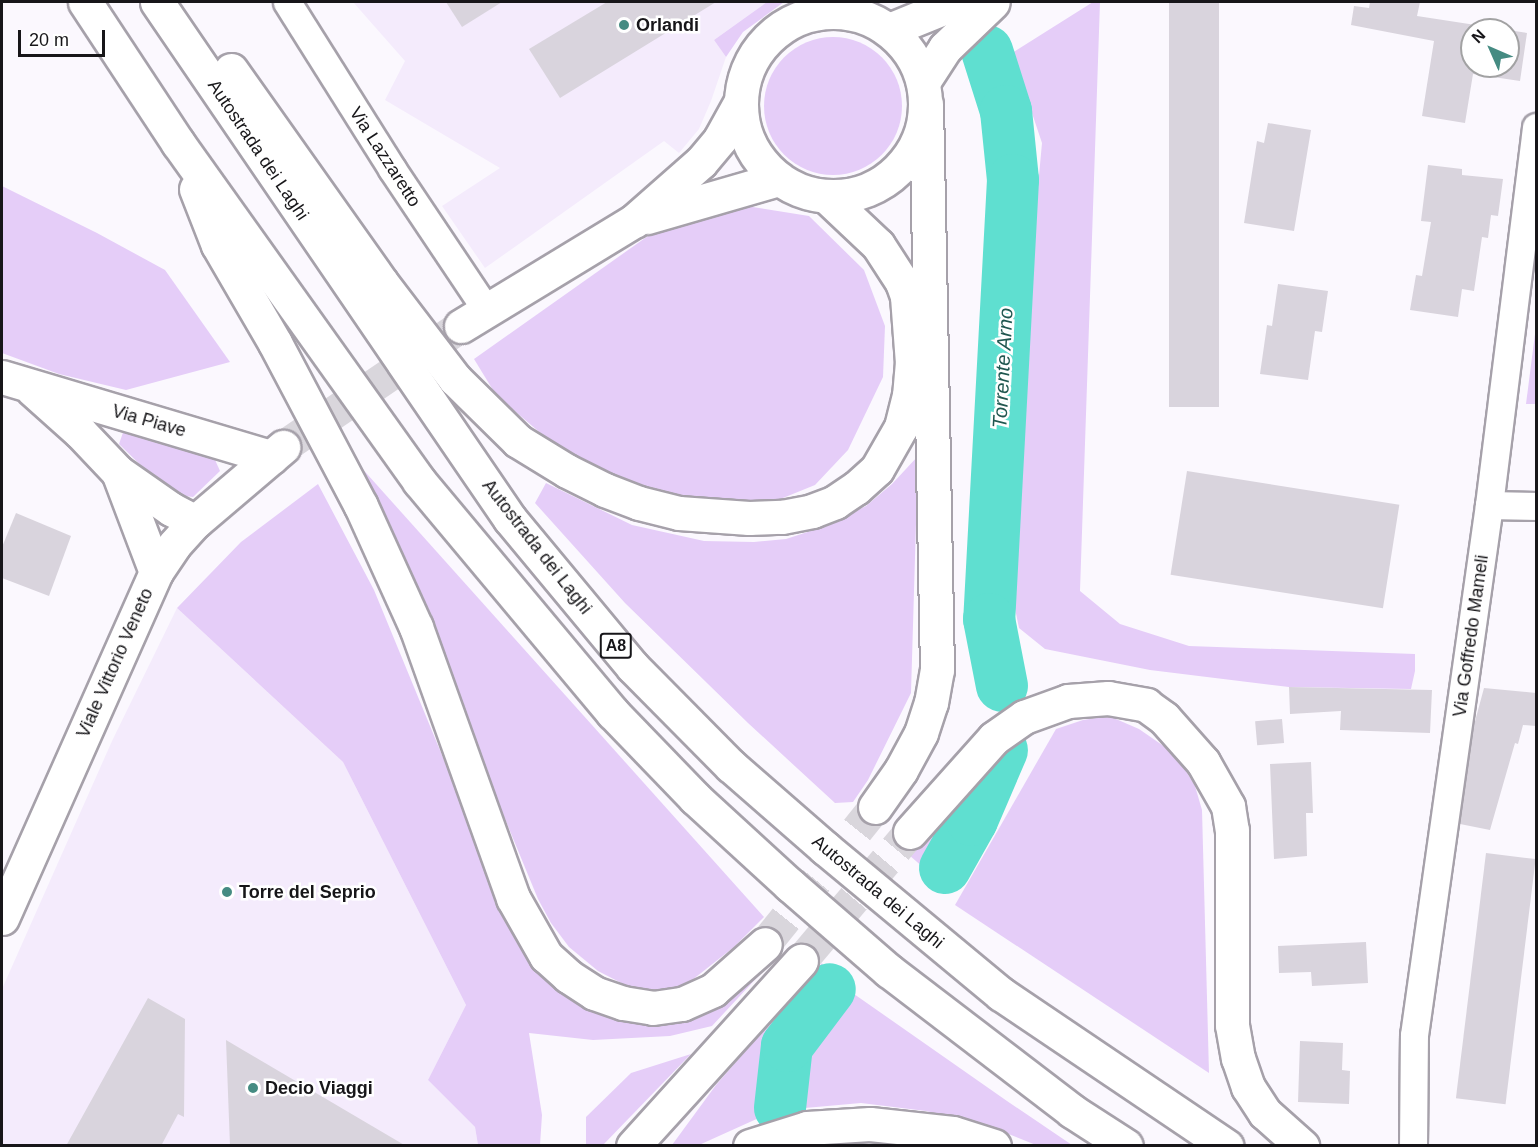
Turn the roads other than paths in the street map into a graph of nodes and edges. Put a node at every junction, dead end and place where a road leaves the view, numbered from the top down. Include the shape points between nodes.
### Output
1 (84, 2) edge
2 (157, 2) edge
3 (182, 2) edge
4 (287, 2) edge
5 (958, 2) edge
6 (993, 2) edge
7 (889, 30) junction
8 (924, 93) junction
9 (741, 101) junction
10 (1536, 127) edge
11 (178, 143) junction
12 (779, 179) junction
13 (826, 196) junction
14 (634, 221) junction
15 (474, 318) joint
16 (14, 381) edge
17 (277, 452) joint
18 (118, 472) junction
19 (1489, 505) junction
20 (1536, 506) edge
21 (195, 522) junction
22 (156, 572) junction
23 (875, 807) tunnel mouth
24 (910, 832) tunnel mouth
25 (2, 918) edge
26 (765, 944) tunnel mouth
27 (801, 961) tunnel mouth
28 (633, 1146) edge
29 (750, 1146) edge
30 (994, 1146) edge
31 (1126, 1146) edge
32 (1226, 1146) edge
33 (1302, 1146) edge
34 (1413, 1146) edge

1 - 11 main road, A8
2 - 32 main road, Autostrada dei Laghi / A8 via 510,519 633,667 757,788 1001,994
3 - 13 main road via 455,380 519,441 586,480 639,503 713,517 792,515 812,511 847,495 886,456 901,427 909,396 912,363 908,296 878,245
4 - 15 street, Via Lazzaretto via 392,169
5 - 7 main road
6 - 8 main road via 945,48
7 - 8 main road via 910,53
7 - 9 main road via 870,19 837,13 804,17 784,26 754,59
8 - 13 main road via 923,126 916,146 903,164 888,179 868,189
8 - 23 main road via 937,670 921,733
9 - 12 main road via 747,136 755,153
9 - 14 main road via 720,139 701,162
10 - 19 street, Via Goffredo Mameli
11 - 26 main road via 218,245 361,506 411,617 513,898 546,956 594,993 653,1008 682,1004 713,990
11 - 31 main road, A8 via 419,481 613,713 695,798 889,971 1072,1111
12 - 13 main road via 810,194
12 - 14 main road
14 - 15 main road
16 - 17 main road, Via Piave
16 - 18 main road, Via Piave via 80,432
17 - 21 main road, Viale Vittorio Veneto
18 - 21 main road, Via Piave
18 - 22 main road, Via Piave
19 - 20 street
19 - 34 street, Via Goffredo Mameli via 1414,1035
21 - 22 main road, Viale Vittorio Veneto
22 - 25 main road, Viale Vittorio Veneto
24 - 33 main road via 994,738 1024,717 1068,701 1108,698 1146,705 1164,718 1203,762 1228,806 1232,830 1232,1025 1238,1058 1248,1087 1265,1113
27 - 28 main road
29 - 30 main road via 807,1128 870,1124 953,1133

